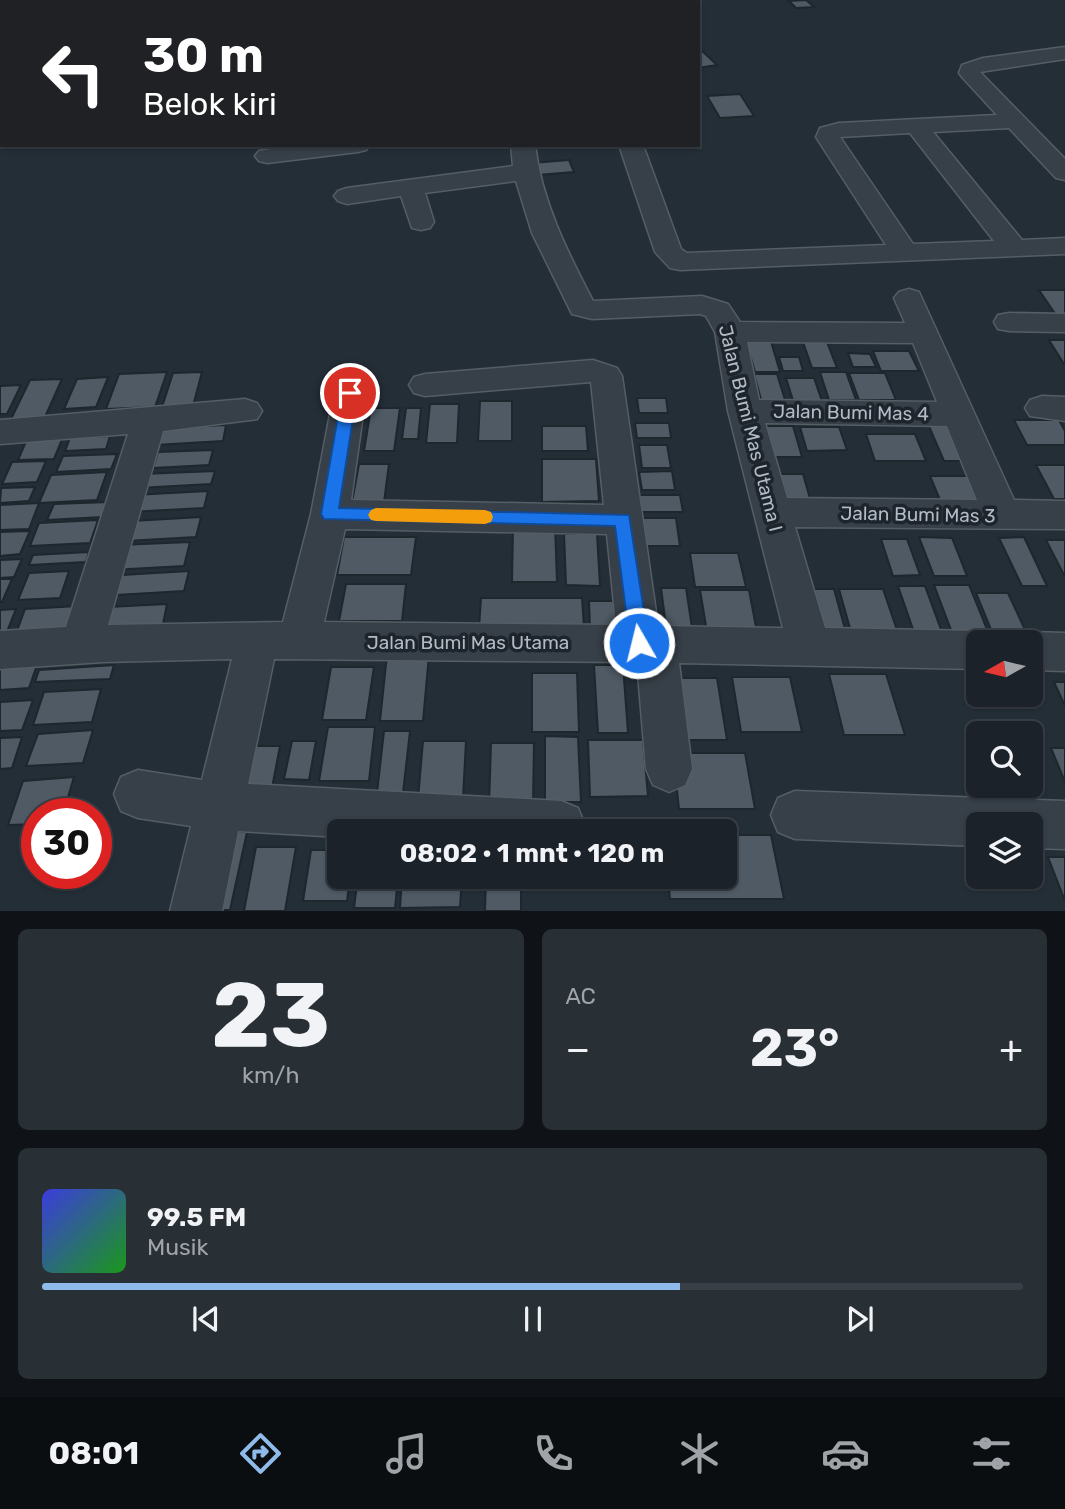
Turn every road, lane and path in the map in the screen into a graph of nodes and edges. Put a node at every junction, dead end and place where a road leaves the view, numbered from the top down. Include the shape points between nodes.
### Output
1 (1065, 53) edge
2 (1015, 121) junction
3 (916, 126) junction
4 (341, 147) edge
5 (367, 147) edge
6 (632, 147) edge
7 (267, 156) dead end
8 (525, 158) edge
9 (1065, 173) edge
10 (411, 188) junction
11 (384, 190) junction
12 (347, 196) dead end
13 (421, 222) dead end
14 (1065, 246) edge
15 (1014, 248) junction
16 (905, 253) junction
17 (909, 299) dead end
18 (1009, 322) dead end
19 (1065, 323) edge
20 (730, 332) junction
21 (925, 333) junction
22 (425, 385) dead end
23 (350, 393) dead end
24 (245, 411) dead end
25 (745, 411) junction
26 (957, 414) junction
27 (149, 420) junction
28 (4, 440) edge
29 (772, 512) junction
30 (330, 514) junction
31 (1002, 515) junction
32 (1065, 515) edge
33 (623, 520) junction
34 (278, 641) junction
35 (82, 643) junction
36 (648, 643) junction
37 (809, 646) junction
38 (0, 650) edge
39 (966, 650) edge
40 (1043, 651) edge
41 (1065, 652) edge
42 (668, 769) dead end
43 (138, 794) dead end
44 (219, 806) junction
45 (795, 815) dead end
46 (453, 819) edge
47 (1065, 825) edge
48 (195, 911) edge

1 - 2 street via 969,69
2 - 3 street
2 - 9 street
3 - 15 street
3 - 16 street via 828,133
4 - 7 street
5 - 11 street
6 - 16 street via 669,252 680,262
8 - 10 street
8 - 20 street, Jalan Bumi Mas Utama I via 545,233 582,308 709,305 721,314
10 - 11 street
10 - 13 street
11 - 12 street
14 - 15 street
15 - 16 street
17 - 21 street
18 - 19 street
20 - 21 street
20 - 25 street, Jalan Bumi Mas Utama I
21 - 26 street
22 - 33 street via 602,373 608,380
23 - 30 street
24 - 27 street
25 - 26 street, Jalan Bumi Mas 4
25 - 29 street, Jalan Bumi Mas Utama I
26 - 31 street
27 - 28 street
27 - 35 street
29 - 31 street, Jalan Bumi Mas 3
29 - 37 street, Jalan Bumi Mas Utama I
30 - 33 street
30 - 34 street
31 - 32 street, Jalan Bumi Mas 3
33 - 36 street
34 - 35 street, Jalan Bumi Mas Utama
34 - 36 street, Jalan Bumi Mas Utama
34 - 44 street
35 - 38 street, Jalan Bumi Mas Utama
36 - 37 street, Jalan Bumi Mas Utama
36 - 42 street
37 - 39 street, Jalan Bumi Mas Utama
40 - 41 street
43 - 44 street
44 - 46 street
44 - 48 street
45 - 47 street

